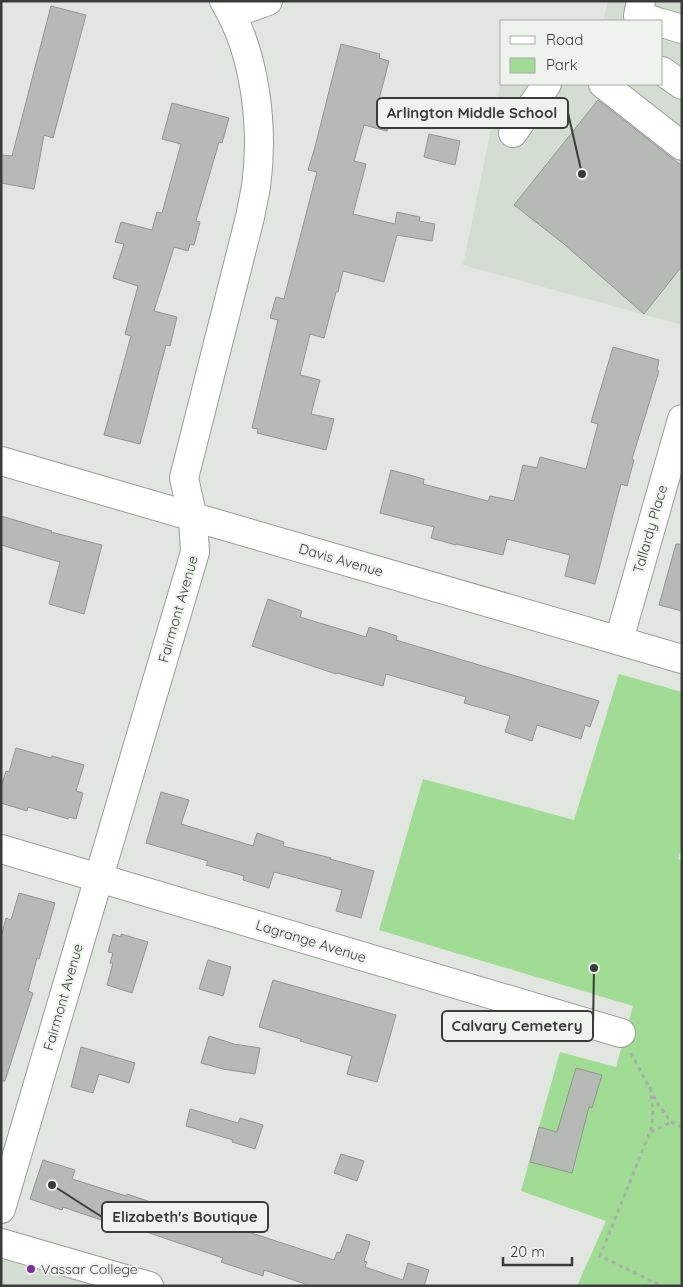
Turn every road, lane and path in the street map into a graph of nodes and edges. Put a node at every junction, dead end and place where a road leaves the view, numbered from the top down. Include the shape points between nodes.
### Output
1 (268, 1) edge
2 (228, 8) edge
3 (663, 23) edge
4 (682, 29) edge
5 (663, 72) edge
6 (546, 85) edge
7 (603, 85) edge
8 (682, 85) edge
9 (513, 133) dead end
10 (682, 146) edge
11 (682, 418) edge
12 (1, 462) edge
13 (193, 518) junction
14 (619, 640) junction
15 (682, 659) edge
16 (1, 849) edge
17 (98, 878) junction
18 (621, 1032) joint
19 (650, 1087) junction
20 (671, 1122) junction
21 (682, 1128) edge
22 (650, 1132) junction
23 (1, 1209) edge
24 (1, 1243) edge
25 (149, 1286) edge
26 (662, 1286) edge

1 - 2 street
2 - 13 street, Fairmont Avenue via 242,39 256,102 256,187 184,478
3 - 4 street
5 - 8 street
6 - 9 street
7 - 10 street
11 - 14 street, Tallardy Place
12 - 13 street, Davis Avenue
13 - 14 street, Davis Avenue
13 - 17 street, Fairmont Avenue via 195,552
14 - 15 street, Davis Avenue
16 - 17 street, Lagrange Avenue
17 - 18 street, Lagrange Avenue
17 - 23 street, Fairmont Avenue
18 - 19 path
19 - 20 path
19 - 22 path via 653,1122
20 - 21 path
20 - 22 path
22 - 26 path via 600,1256
24 - 25 street

